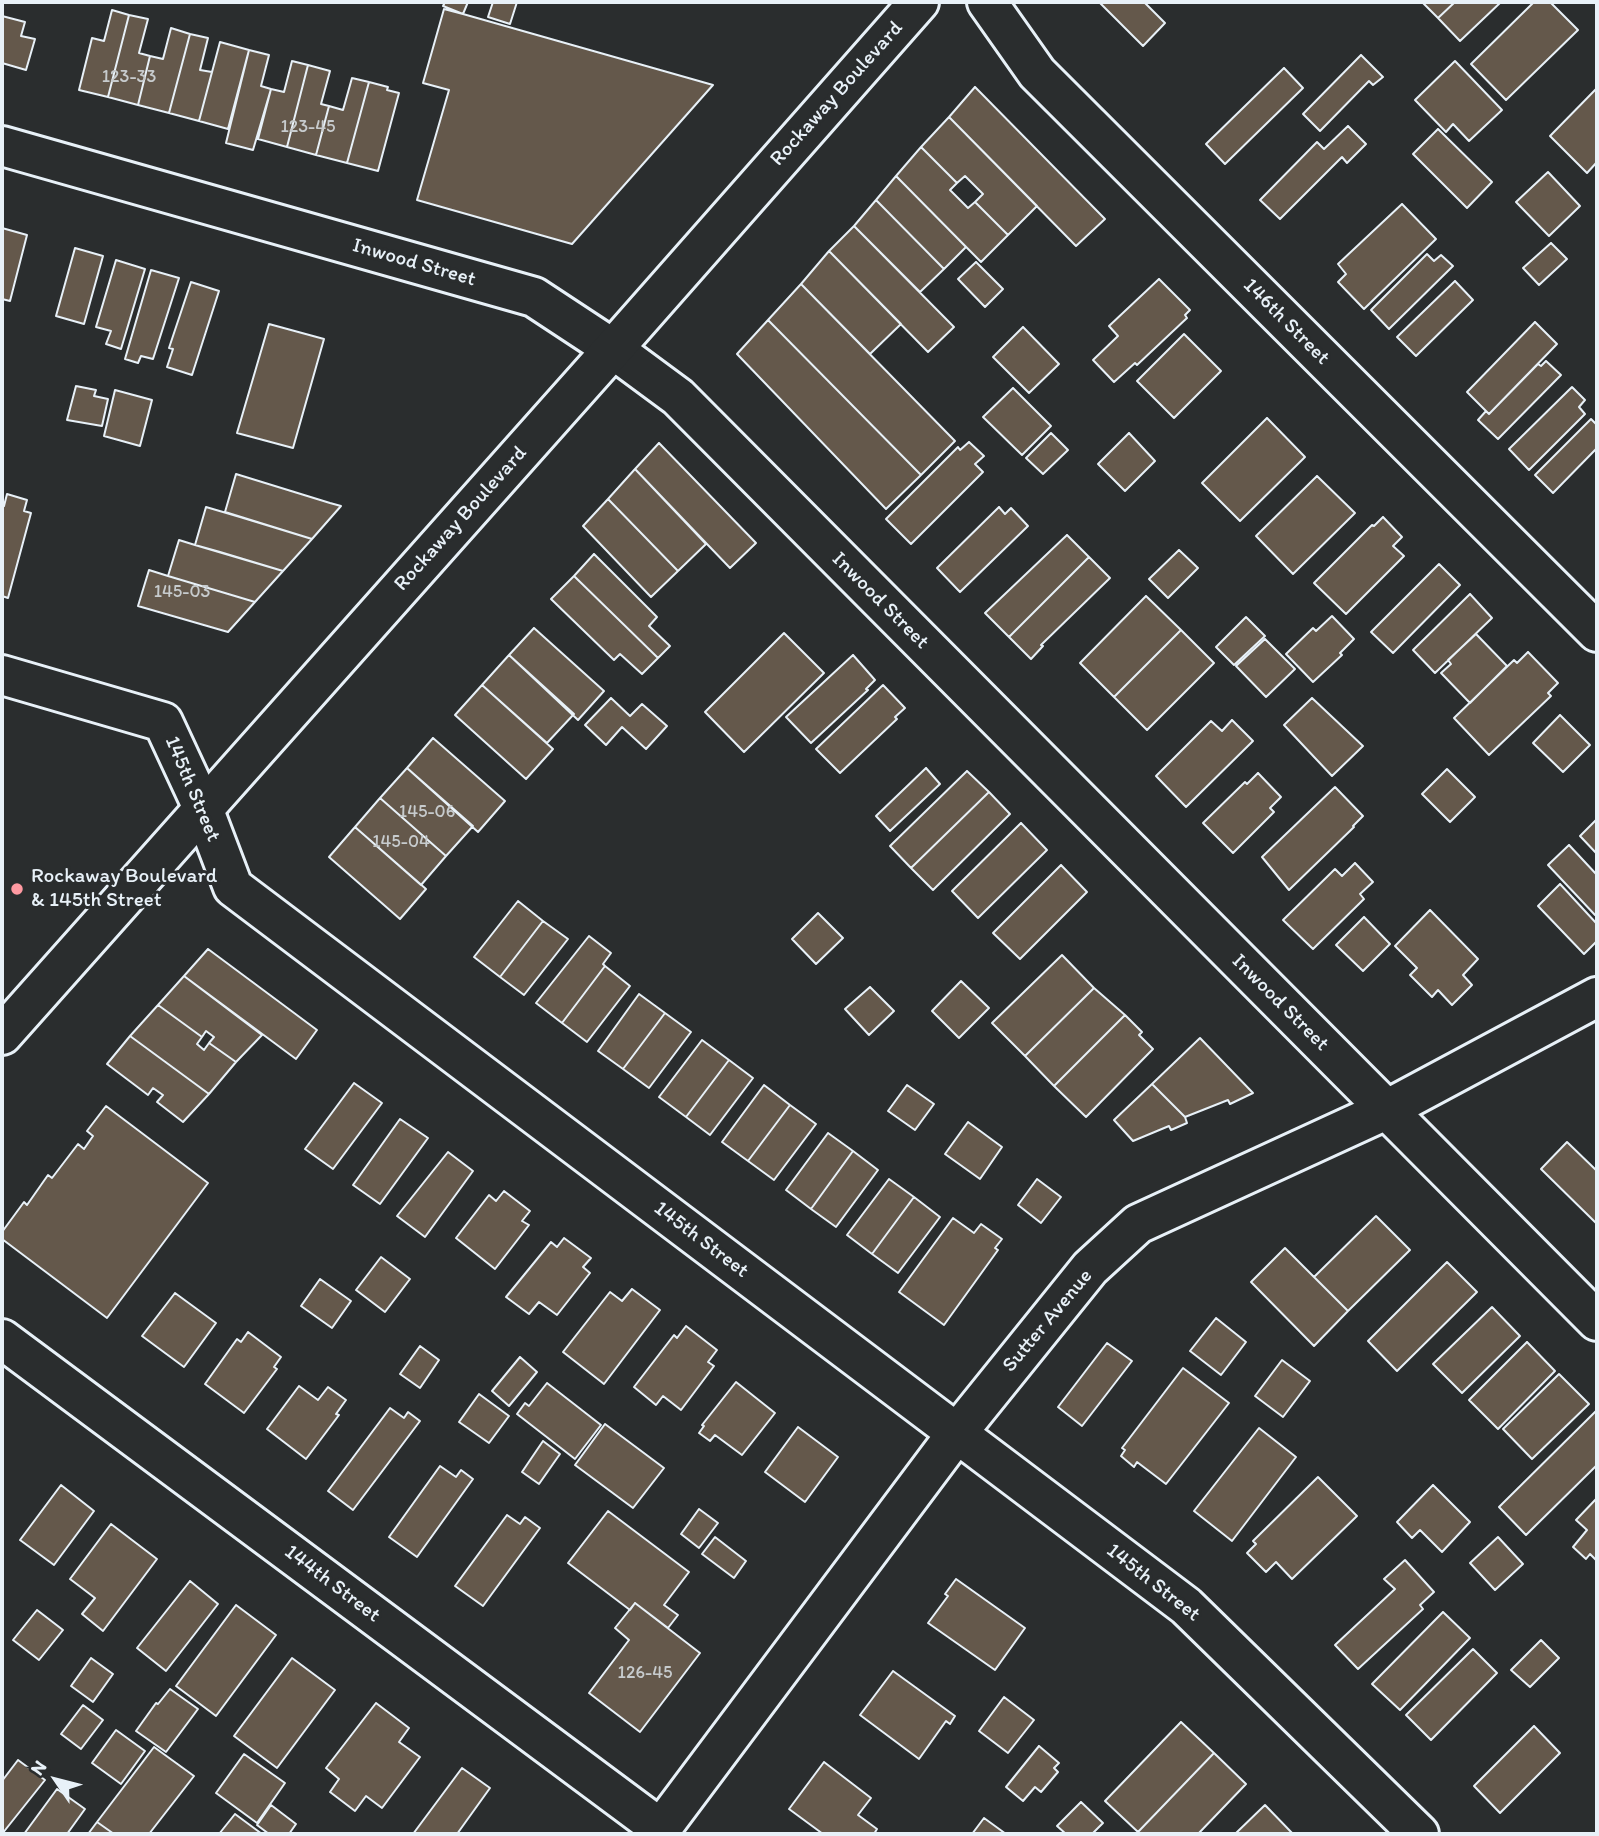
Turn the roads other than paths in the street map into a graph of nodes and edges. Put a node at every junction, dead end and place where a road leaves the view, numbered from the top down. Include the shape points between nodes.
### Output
1 (919, 2) edge
2 (987, 2) edge
3 (2, 146) edge
4 (613, 349) junction
5 (1597, 632) edge
6 (2, 676) edge
7 (203, 808) junction
8 (1597, 997) edge
9 (2, 1035) edge
10 (1386, 1110) junction
11 (1597, 1321) edge
12 (2, 1339) edge
13 (957, 1433) junction
14 (659, 1832) edge
15 (1413, 1832) edge

1 - 4 street, Rockaway Boulevard
2 - 5 street, 146th Street via 1037,73
3 - 4 street, Inwood Street via 534,297
4 - 7 street, Rockaway Boulevard
4 - 10 street, Inwood Street via 678,397
6 - 7 street, 145th Street via 163,722
7 - 9 street, Rockaway Boulevard
7 - 13 street, 145th Street via 233,887
8 - 10 street, Sutter Avenue
10 - 11 street, Inwood Street
10 - 13 street, Sutter Avenue via 1138,1224 1090,1269
12 - 14 street, 144th Street
13 - 14 street, Sutter Avenue
13 - 15 street, 145th Street via 1186,1606

